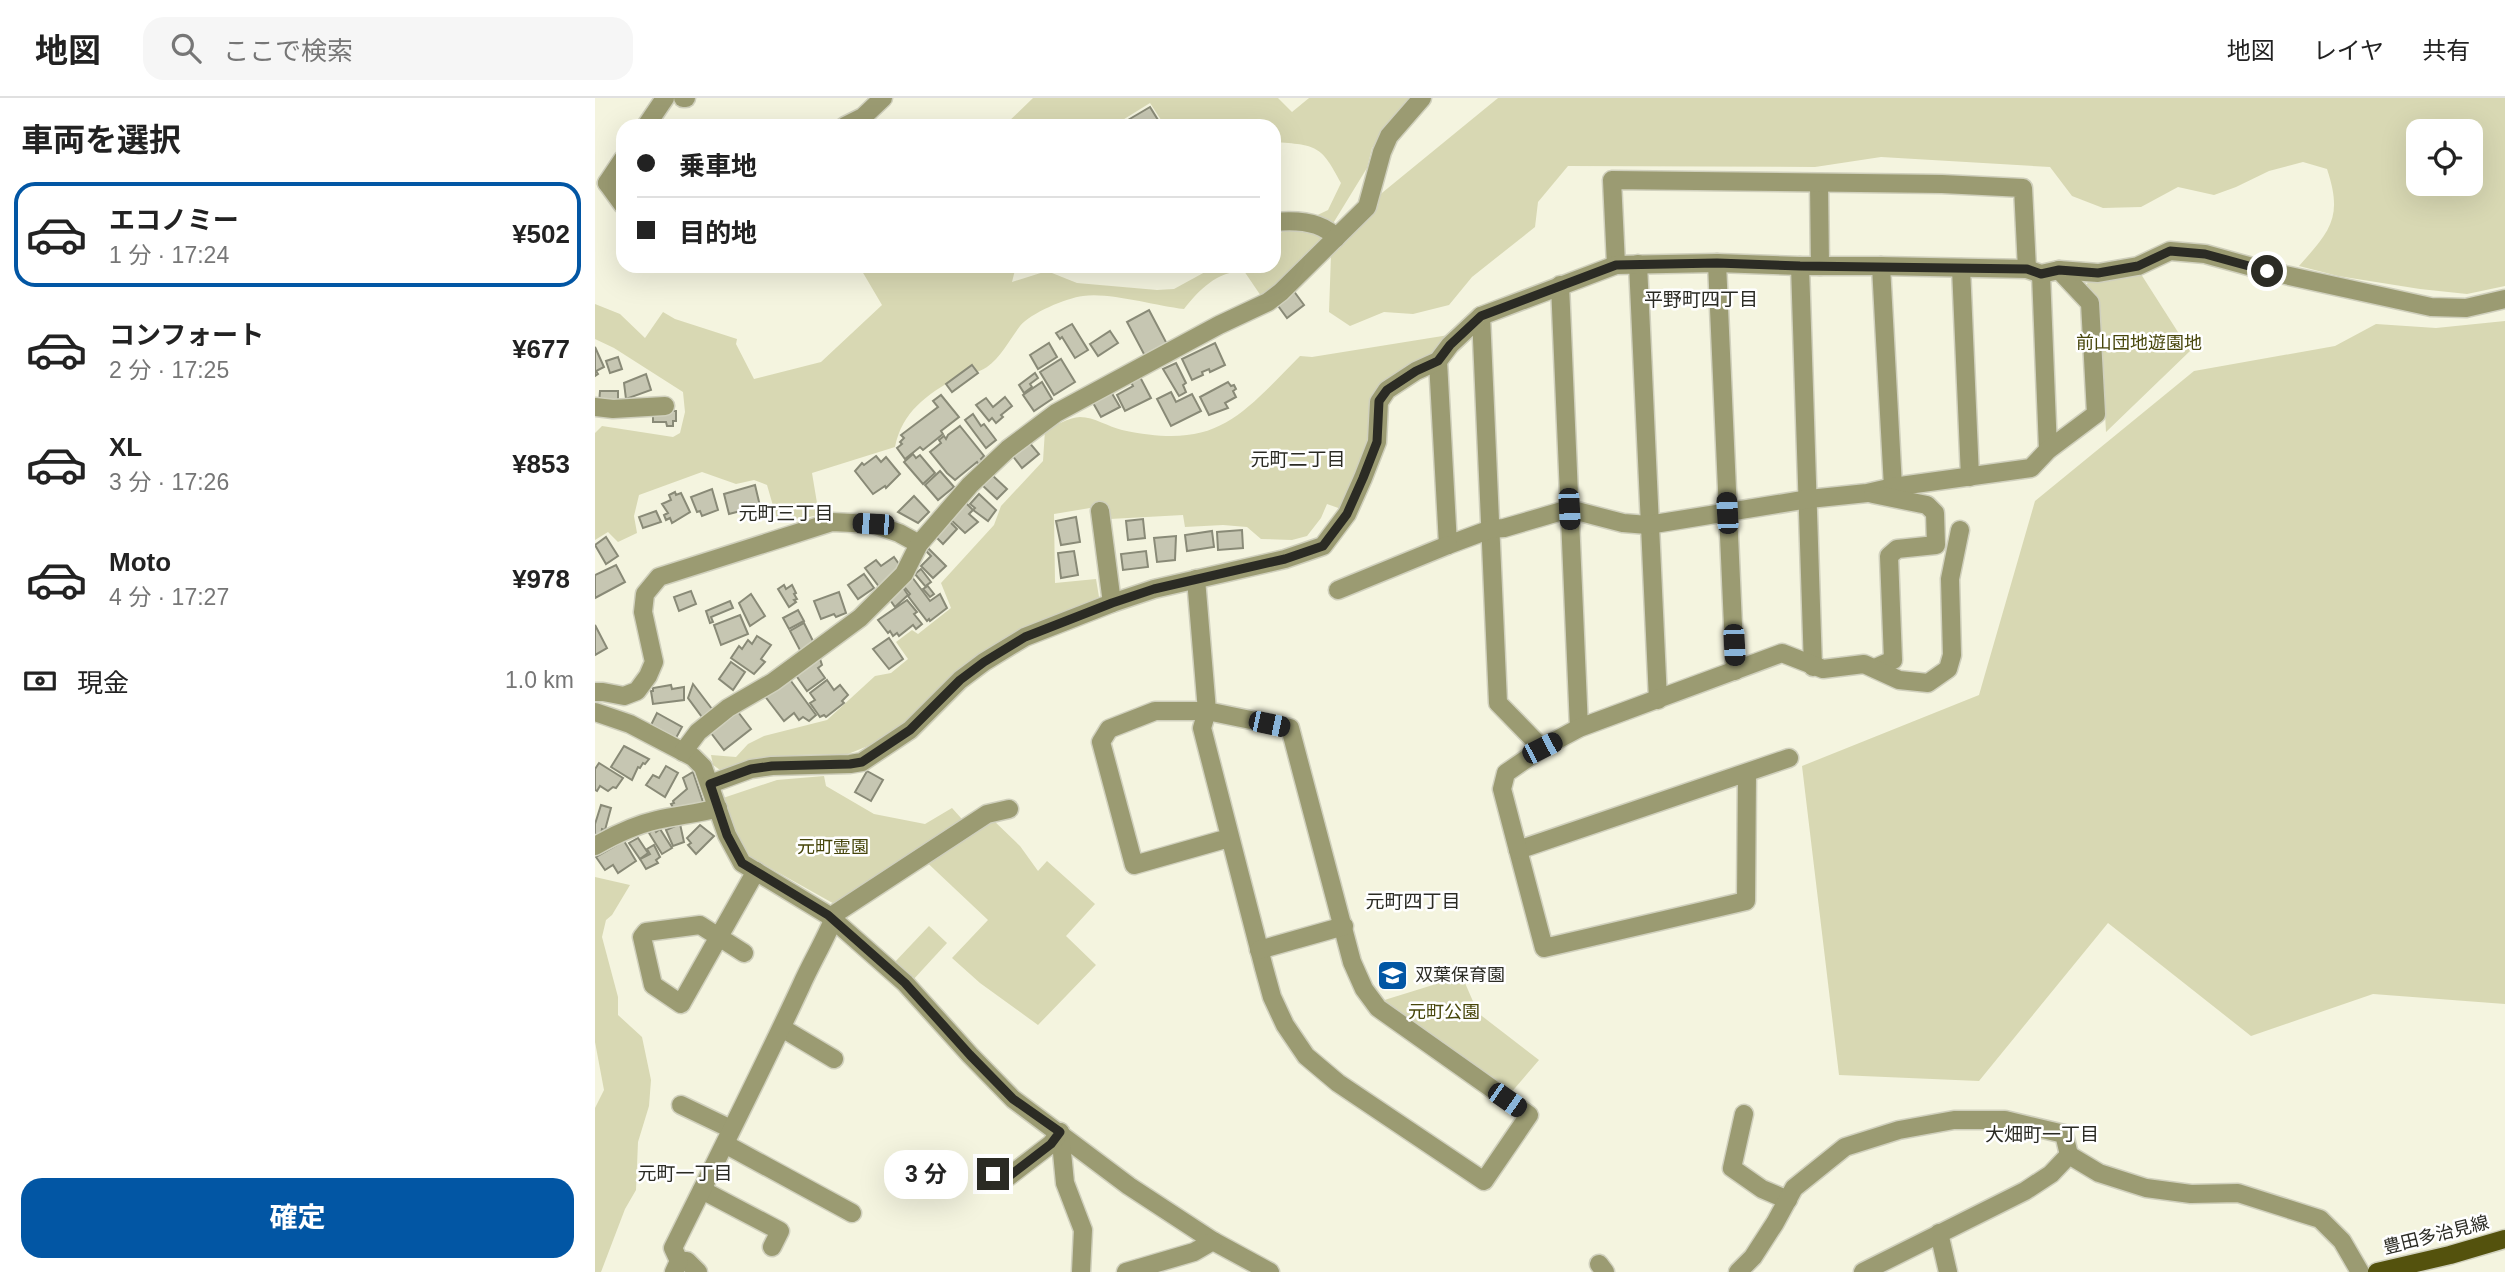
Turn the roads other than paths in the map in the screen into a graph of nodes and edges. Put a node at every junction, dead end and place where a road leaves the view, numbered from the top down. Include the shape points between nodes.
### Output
1 (665, 98) edge
2 (883, 98) edge
3 (1422, 98) edge
4 (651, 119) edge
5 (859, 119) edge
6 (616, 167) edge
7 (601, 183) edge
8 (1819, 183) junction
9 (616, 198) edge
10 (1281, 221) edge
11 (1336, 238) junction
12 (1717, 263) junction
13 (1638, 264) junction
14 (1616, 265) junction
15 (1800, 266) junction
16 (1820, 266) junction
17 (1881, 266) junction
18 (1961, 268) junction
19 (2059, 270) junction
20 (2034, 272) junction
21 (1560, 285) junction
22 (2505, 299) edge
23 (1481, 316) junction
24 (1438, 361) junction
25 (665, 405) dead end
26 (595, 407) edge
27 (2048, 450) junction
28 (1970, 477) junction
29 (1892, 487) junction
30 (1867, 493) junction
31 (1809, 499) junction
32 (1569, 509) junction
33 (1100, 511) dead end
34 (1727, 513) junction
35 (1649, 525) junction
36 (1491, 530) junction
37 (1960, 530) dead end
38 (919, 544) junction
39 (1448, 545) junction
40 (1196, 579) junction
41 (1338, 590) dead end
42 (1112, 603) junction
43 (1813, 667) junction
44 (1875, 668) junction
45 (1735, 671) junction
46 (595, 692) edge
47 (1658, 700) junction
48 (1207, 711) junction
49 (595, 712) edge
50 (1579, 728) junction
51 (1542, 748) junction
52 (684, 752) junction
53 (1789, 758) dead end
54 (1747, 773) junction
55 (710, 784) junction
56 (718, 808) junction
57 (1009, 808) dead end
58 (1229, 838) junction
59 (595, 846) edge
60 (1518, 850) junction
61 (756, 871) junction
62 (833, 920) junction
63 (1344, 926) junction
64 (718, 937) junction
65 (1259, 950) junction
66 (744, 953) dead end
67 (782, 1028) junction
68 (834, 1059) dead end
69 (681, 1105) dead end
70 (1744, 1114) dead end
71 (1060, 1132) junction
72 (728, 1137) junction
73 (2069, 1155) junction
74 (993, 1174) dead end
75 (702, 1190) junction
76 (1788, 1200) junction
77 (852, 1213) dead end
78 (1939, 1233) junction
79 (2505, 1239) edge
80 (1213, 1241) junction
81 (772, 1247) dead end
82 (676, 1266) edge
83 (698, 1272) edge
84 (1081, 1272) edge
85 (1126, 1272) edge
86 (1270, 1272) edge
87 (1738, 1272) edge
88 (1863, 1272) edge
89 (1948, 1272) edge
90 (2360, 1272) edge
91 (2377, 1272) edge

1 - 4 street
2 - 5 street
3 - 11 street via 1389,136 1367,207
6 - 7 street
7 - 9 street
8 - 14 street via 1612,180
8 - 16 street
8 - 20 street via 2023,188
10 - 11 street via 1317,226
11 - 38 street via 1268,302 1056,413 970,485
12 - 13 street
12 - 15 street
12 - 34 street
13 - 14 street
13 - 35 street
14 - 21 street
15 - 16 street
15 - 31 street
16 - 17 street
17 - 18 street
17 - 29 street
18 - 20 street
18 - 28 street
19 - 20 street
19 - 22 street via 2098,273 2138,266 2170,251 2205,254 2431,307 2466,307
19 - 27 street via 2090,303 2096,414
20 - 27 street
21 - 23 street
21 - 32 street
23 - 24 street
23 - 36 street
24 - 39 street
24 - 40 street via 1387,390 1379,401 1377,442 1347,514 1323,546
25 - 26 street
27 - 28 street via 2031,468
28 - 29 street
29 - 30 street
30 - 31 street
30 - 44 street via 1927,505 1935,513 1937,545 1897,549 1889,556 1893,660
31 - 34 street
31 - 43 street
32 - 35 street
32 - 36 street
32 - 50 street
33 - 42 street
34 - 35 street
34 - 45 street
35 - 47 street
36 - 39 street
36 - 51 street via 1498,703
37 - 44 street via 1950,579 1952,655 1948,669 1928,683 1899,680
38 - 46 street via 873,524 832,522 659,577 645,594 644,621 654,662 648,676 638,691 624,696
38 - 52 street via 904,574 860,618 773,682 728,708 698,732
39 - 41 street
40 - 42 street
40 - 48 street
42 - 55 street via 1025,637 984,662 910,730 862,762 761,767
43 - 44 street via 1864,664
43 - 45 street via 1782,653
45 - 47 street
47 - 50 street
48 - 58 street via 1202,728
48 - 58 street via 1155,711 1109,729 1101,742 1134,865
48 - 63 street via 1290,728
49 - 52 street
50 - 51 street
51 - 60 street via 1506,774 1502,789
52 - 55 street via 703,767
53 - 54 street
54 - 60 street
54 - 60 street via 1746,901 1544,948
55 - 56 street
56 - 59 street via 632,827
56 - 61 street via 734,850 742,863
57 - 62 street via 987,814 943,842 836,913
58 - 65 street
61 - 62 street
61 - 64 street
62 - 67 street
62 - 71 street via 905,983 1013,1099
63 - 65 street
63 - 65 street via 1352,962 1378,1008 1529,1115 1484,1181 1338,1083 1306,1056 1272,997
64 - 64 street via 681,1004 653,985 642,937 646,932 700,925
64 - 66 street
67 - 68 street
67 - 72 street
69 - 72 street
70 - 76 street via 1732,1168
71 - 74 street via 1008,1177
71 - 80 street via 1129,1186
71 - 84 street via 1065,1183 1083,1230
72 - 75 street
72 - 77 street
73 - 76 street via 2064,1134 2005,1120 1943,1122 1845,1147 1794,1188
73 - 78 street via 2025,1191
73 - 90 street via 2099,1173 2146,1188 2191,1194 2238,1193 2320,1219 2342,1241
75 - 81 street via 781,1231
75 - 82 street via 673,1248
76 - 87 street
78 - 88 street
78 - 89 street
79 - 91 main road, 豊田多治見線
80 - 85 street via 1194,1252
80 - 86 street
82 - 83 street via 687,1261

